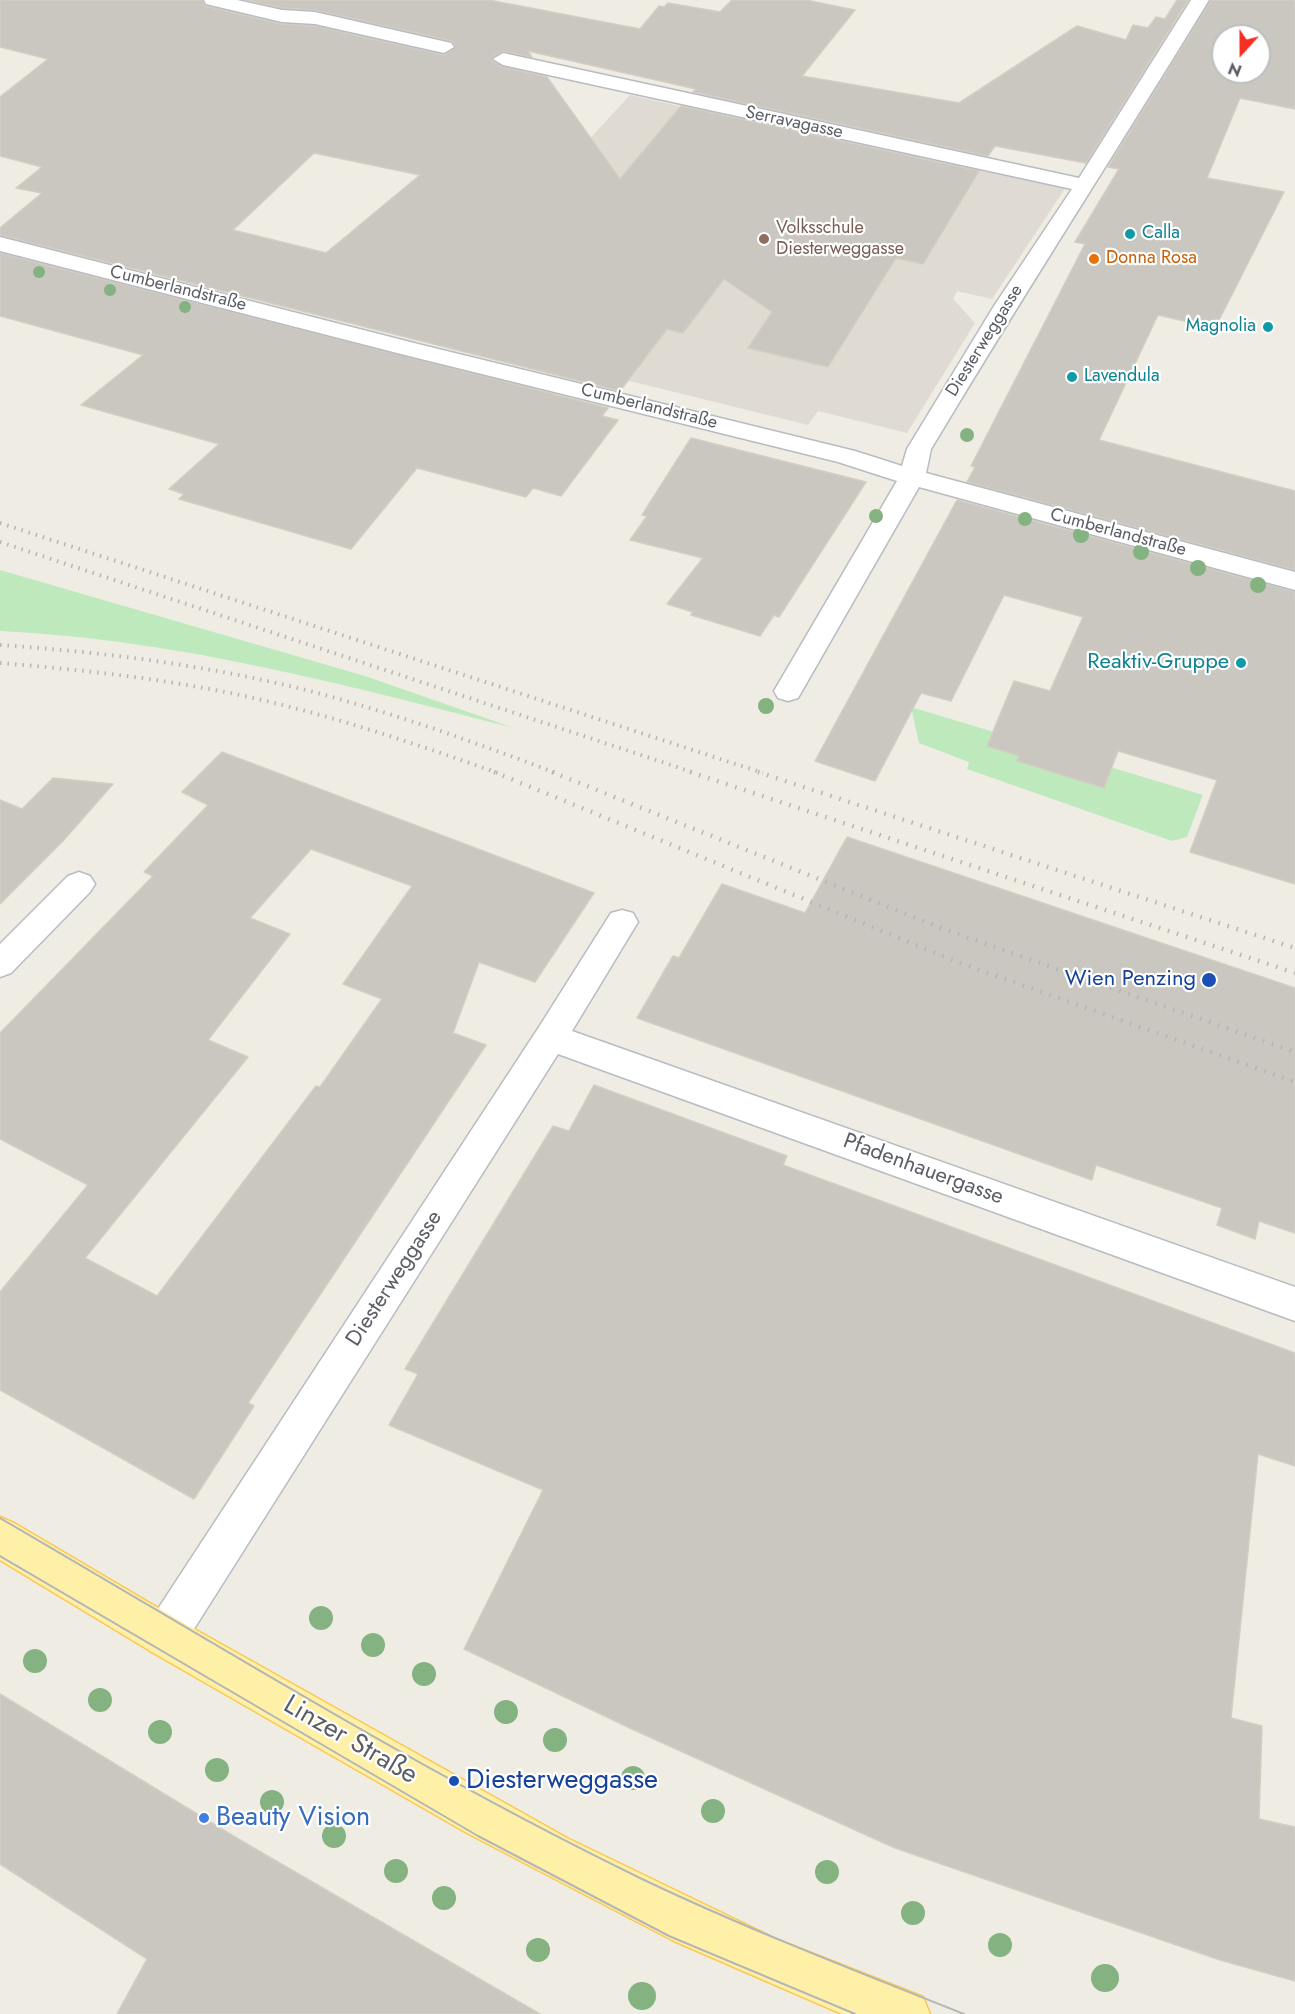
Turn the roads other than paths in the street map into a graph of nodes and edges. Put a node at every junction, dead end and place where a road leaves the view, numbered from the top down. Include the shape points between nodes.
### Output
1 (213, 0) edge
2 (1200, 0) edge
3 (444, 47) dead end
4 (503, 59) dead end
5 (1085, 186) junction
6 (0, 244) edge
7 (912, 477) junction
8 (1295, 581) edge
9 (788, 691) dead end
10 (79, 884) dead end
11 (622, 922) dead end
12 (0, 964) edge
13 (551, 1037) junction
14 (1295, 1304) edge
15 (0, 1537) edge
16 (165, 1636) junction
17 (906, 2014) edge

1 - 3 street
2 - 5 street, Diesterweggasse
4 - 5 street, Serravagasse
5 - 7 street, Diesterweggasse via 1005,306 919,449
6 - 7 street, Cumberlandstraße via 846,456
7 - 8 street, Cumberlandstraße
7 - 9 street, Diesterweggasse
10 - 12 street
11 - 13 street, Diesterweggasse
13 - 14 street, Pfadenhauergasse
13 - 16 street, Diesterweggasse
15 - 16 main road, Linzer Straße
16 - 17 main road, Linzer Straße via 525,1839 703,1932

